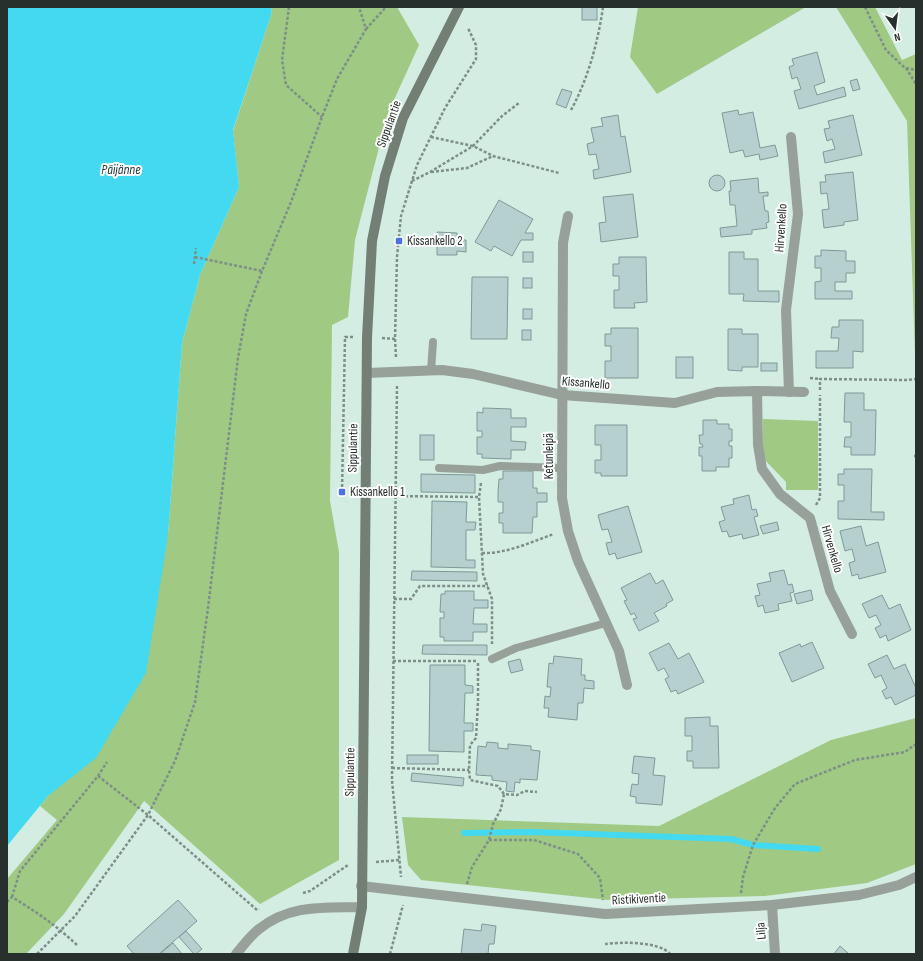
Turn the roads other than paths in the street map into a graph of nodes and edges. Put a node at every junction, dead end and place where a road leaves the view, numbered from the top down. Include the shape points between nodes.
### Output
1 (459, 7) edge
2 (791, 137) dead end
3 (568, 216) dead end
4 (434, 342) dead end
5 (431, 371) junction
6 (367, 373) junction
7 (756, 391) junction
8 (789, 392) junction
9 (804, 392) dead end
10 (562, 394) junction
11 (439, 468) dead end
12 (562, 468) junction
13 (606, 623) junction
14 (852, 634) dead end
15 (492, 659) dead end
16 (627, 685) dead end
17 (916, 877) edge
18 (361, 886) junction
19 (772, 905) junction
20 (362, 908) junction
21 (236, 954) edge
22 (353, 954) edge
23 (776, 954) edge

1 - 6 street, Sippulantie via 403,118 385,176 372,240
2 - 8 street, Hirvenkello via 798,214 786,310
3 - 10 street, Ketunleipä via 563,243
4 - 5 lane
5 - 6 street, Kissankello
5 - 10 street, Kissankello via 473,374
6 - 18 street, Sippulantie
7 - 8 street, Kissankello
7 - 10 street, Kissankello via 717,392 675,403
7 - 14 street, Hirvenkello via 758,445 762,469 780,494 810,518 830,591
8 - 9 street, Kissankello
10 - 12 street, Ketunleipä
11 - 12 lane
12 - 13 street, Ketunleipä via 562,498 567,529 578,562
13 - 15 lane via 516,648
13 - 16 street, Ketunleipä via 619,651
17 - 19 street, Ristikiventie via 899,885 858,895
18 - 19 street, Ristikiventie via 606,914
18 - 20 street, Sippulantie
19 - 23 street, Lilja
20 - 21 street via 295,910 258,930
20 - 22 street, Sippulantie

